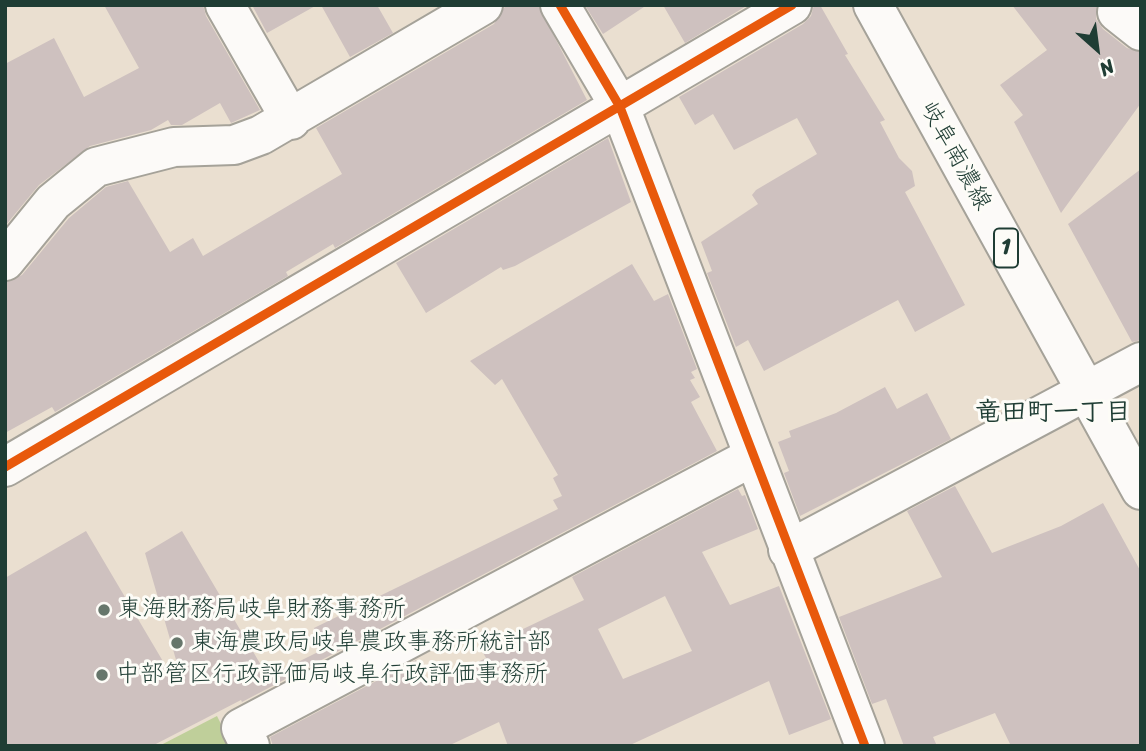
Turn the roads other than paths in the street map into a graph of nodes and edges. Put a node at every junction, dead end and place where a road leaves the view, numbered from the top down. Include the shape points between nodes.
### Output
1 (225, 5) edge
2 (483, 5) edge
3 (560, 5) edge
4 (792, 5) edge
5 (873, 5) edge
6 (902, 5) edge
7 (620, 107) junction
8 (291, 120) junction
9 (5, 261) edge
10 (1141, 362) edge
11 (1095, 386) junction
12 (1141, 445) edge
13 (754, 456) junction
14 (5, 467) edge
15 (1141, 490) edge
16 (788, 550) junction
17 (250, 746) edge
18 (865, 746) edge

1 - 8 street
2 - 8 street
3 - 7 street
4 - 7 street
5 - 11 street, 岐阜南濃線 / 1
6 - 11 street, 岐阜南濃線 / 1
7 - 13 street
7 - 14 street
8 - 9 street via 234,145 174,147 96,167 53,202
10 - 11 street
11 - 12 street, 岐阜南濃線 / 1
11 - 15 street, 岐阜南濃線 / 1
11 - 16 street
13 - 16 street
13 - 17 street via 241,728
16 - 18 street

